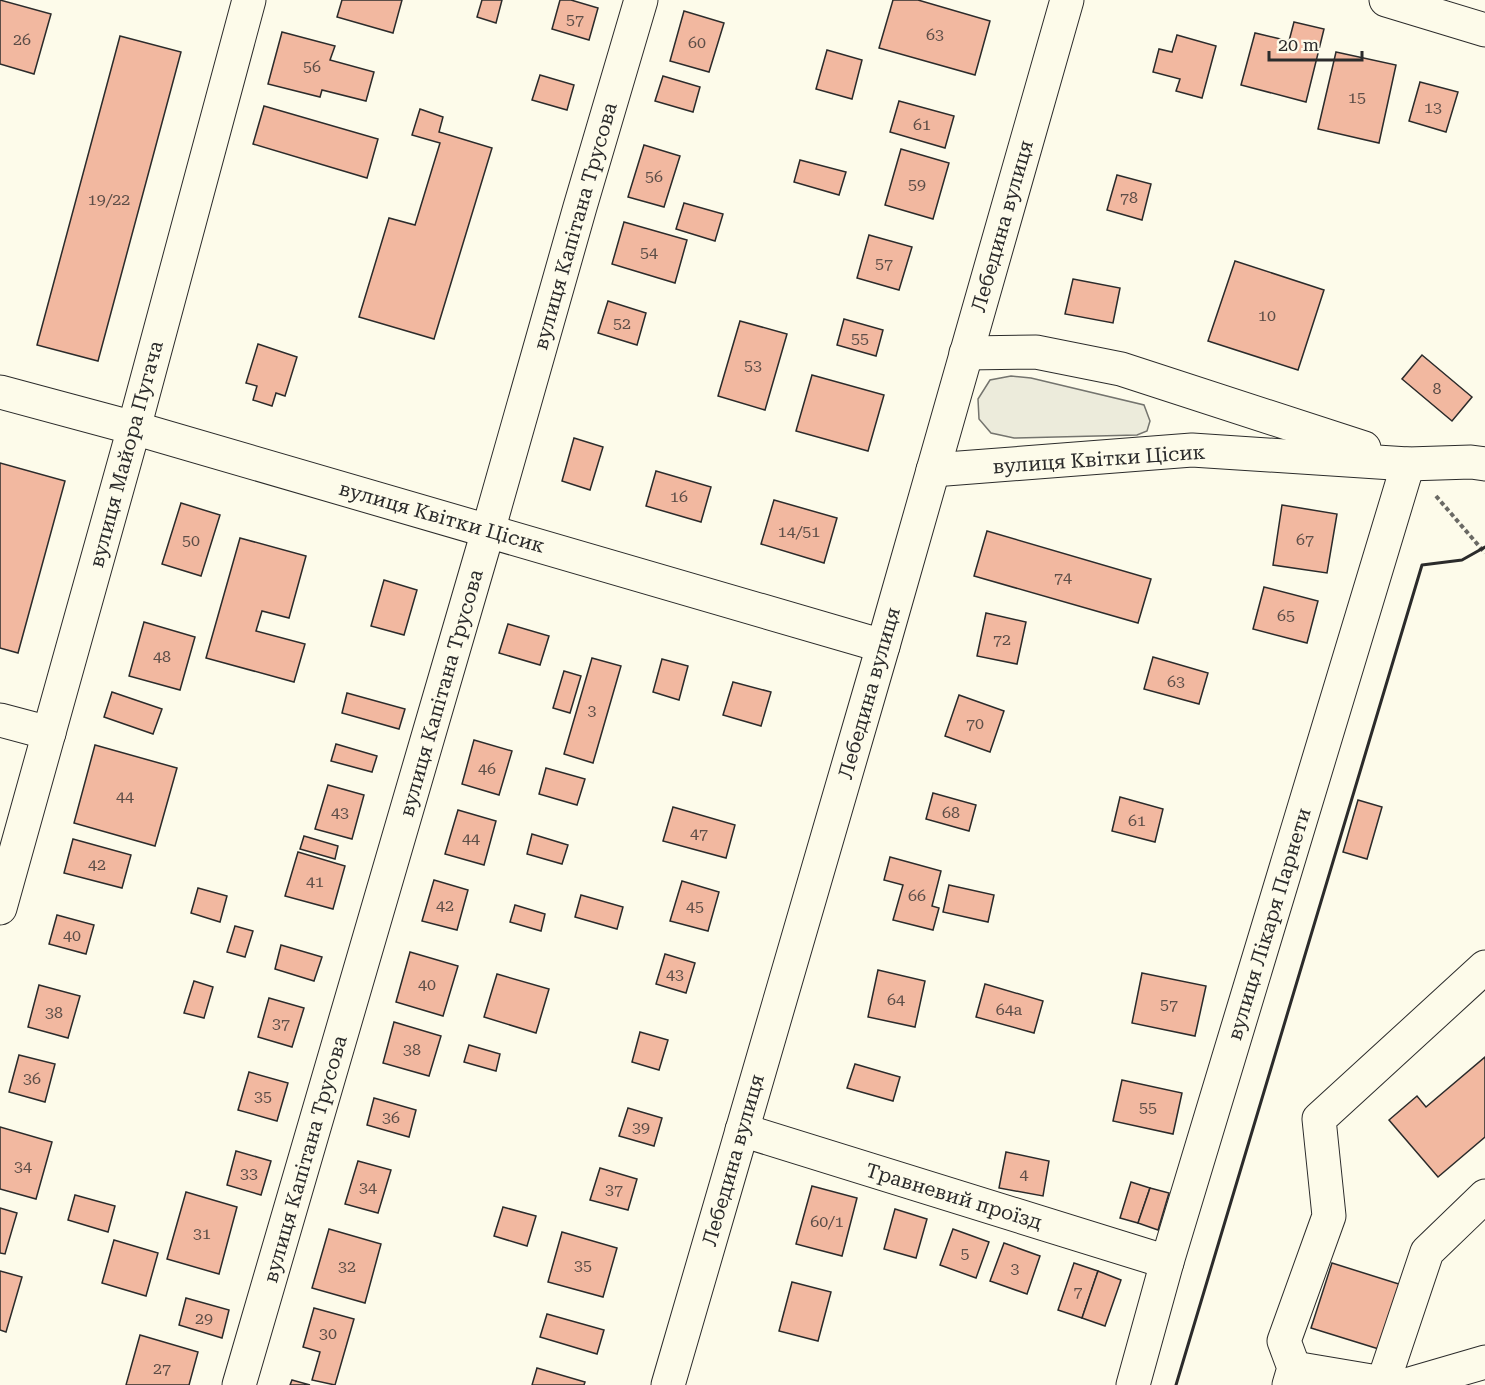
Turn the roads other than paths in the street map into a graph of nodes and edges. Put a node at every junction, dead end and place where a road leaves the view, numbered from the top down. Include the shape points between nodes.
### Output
1 (249, 0) edge
2 (641, 0) edge
3 (1067, 0) edge
4 (1386, 0) edge
5 (1485, 30) edge
6 (966, 353) junction
7 (0, 392) edge
8 (134, 428) junction
9 (1480, 463) edge
10 (1408, 464) junction
11 (933, 470) junction
12 (488, 531) junction
13 (883, 646) junction
14 (0, 720) edge
15 (49, 733) junction
16 (0, 908) edge
17 (1485, 967) edge
18 (742, 1130) junction
19 (1485, 1196) edge
20 (1167, 1262) junction
21 (1485, 1362) edge
22 (1292, 1376) edge
23 (1395, 1384) edge
24 (239, 1385) edge
25 (668, 1385) edge
26 (1133, 1385) edge

1 - 8 street, вулиця Майора Пугача
2 - 12 street, вулиця Капітана Трусова
3 - 6 street, Лебедина вулиця
4 - 5 street
6 - 10 street, вулиця Квітки Цісик via 1036,352 1121,369
6 - 11 street, Лебедина вулиця
7 - 8 street, вулиця Квітки Цісик
8 - 12 street, вулиця Квітки Цісик
8 - 15 street, вулиця Майора Пугача
9 - 10 street, вулиця Квітки Цісик
10 - 11 street, вулиця Квітки Цісик via 1192,450
10 - 20 street, вулиця Лікаря Парнети
11 - 13 street, Лебедина вулиця
12 - 13 street, вулиця Квітки Цісик
12 - 24 street, вулиця Капітана Трусова
13 - 18 street, Лебедина вулиця
14 - 15 street
15 - 16 street, вулиця Майора Пугача
17 - 22 street via 1319,1119 1329,1216 1284,1341
18 - 20 street, Травневий проїзд
18 - 25 street, Лебедина вулиця
19 - 23 street via 1427,1252
20 - 26 street, вулиця Лікаря Парнети
21 - 23 street
22 - 23 street

